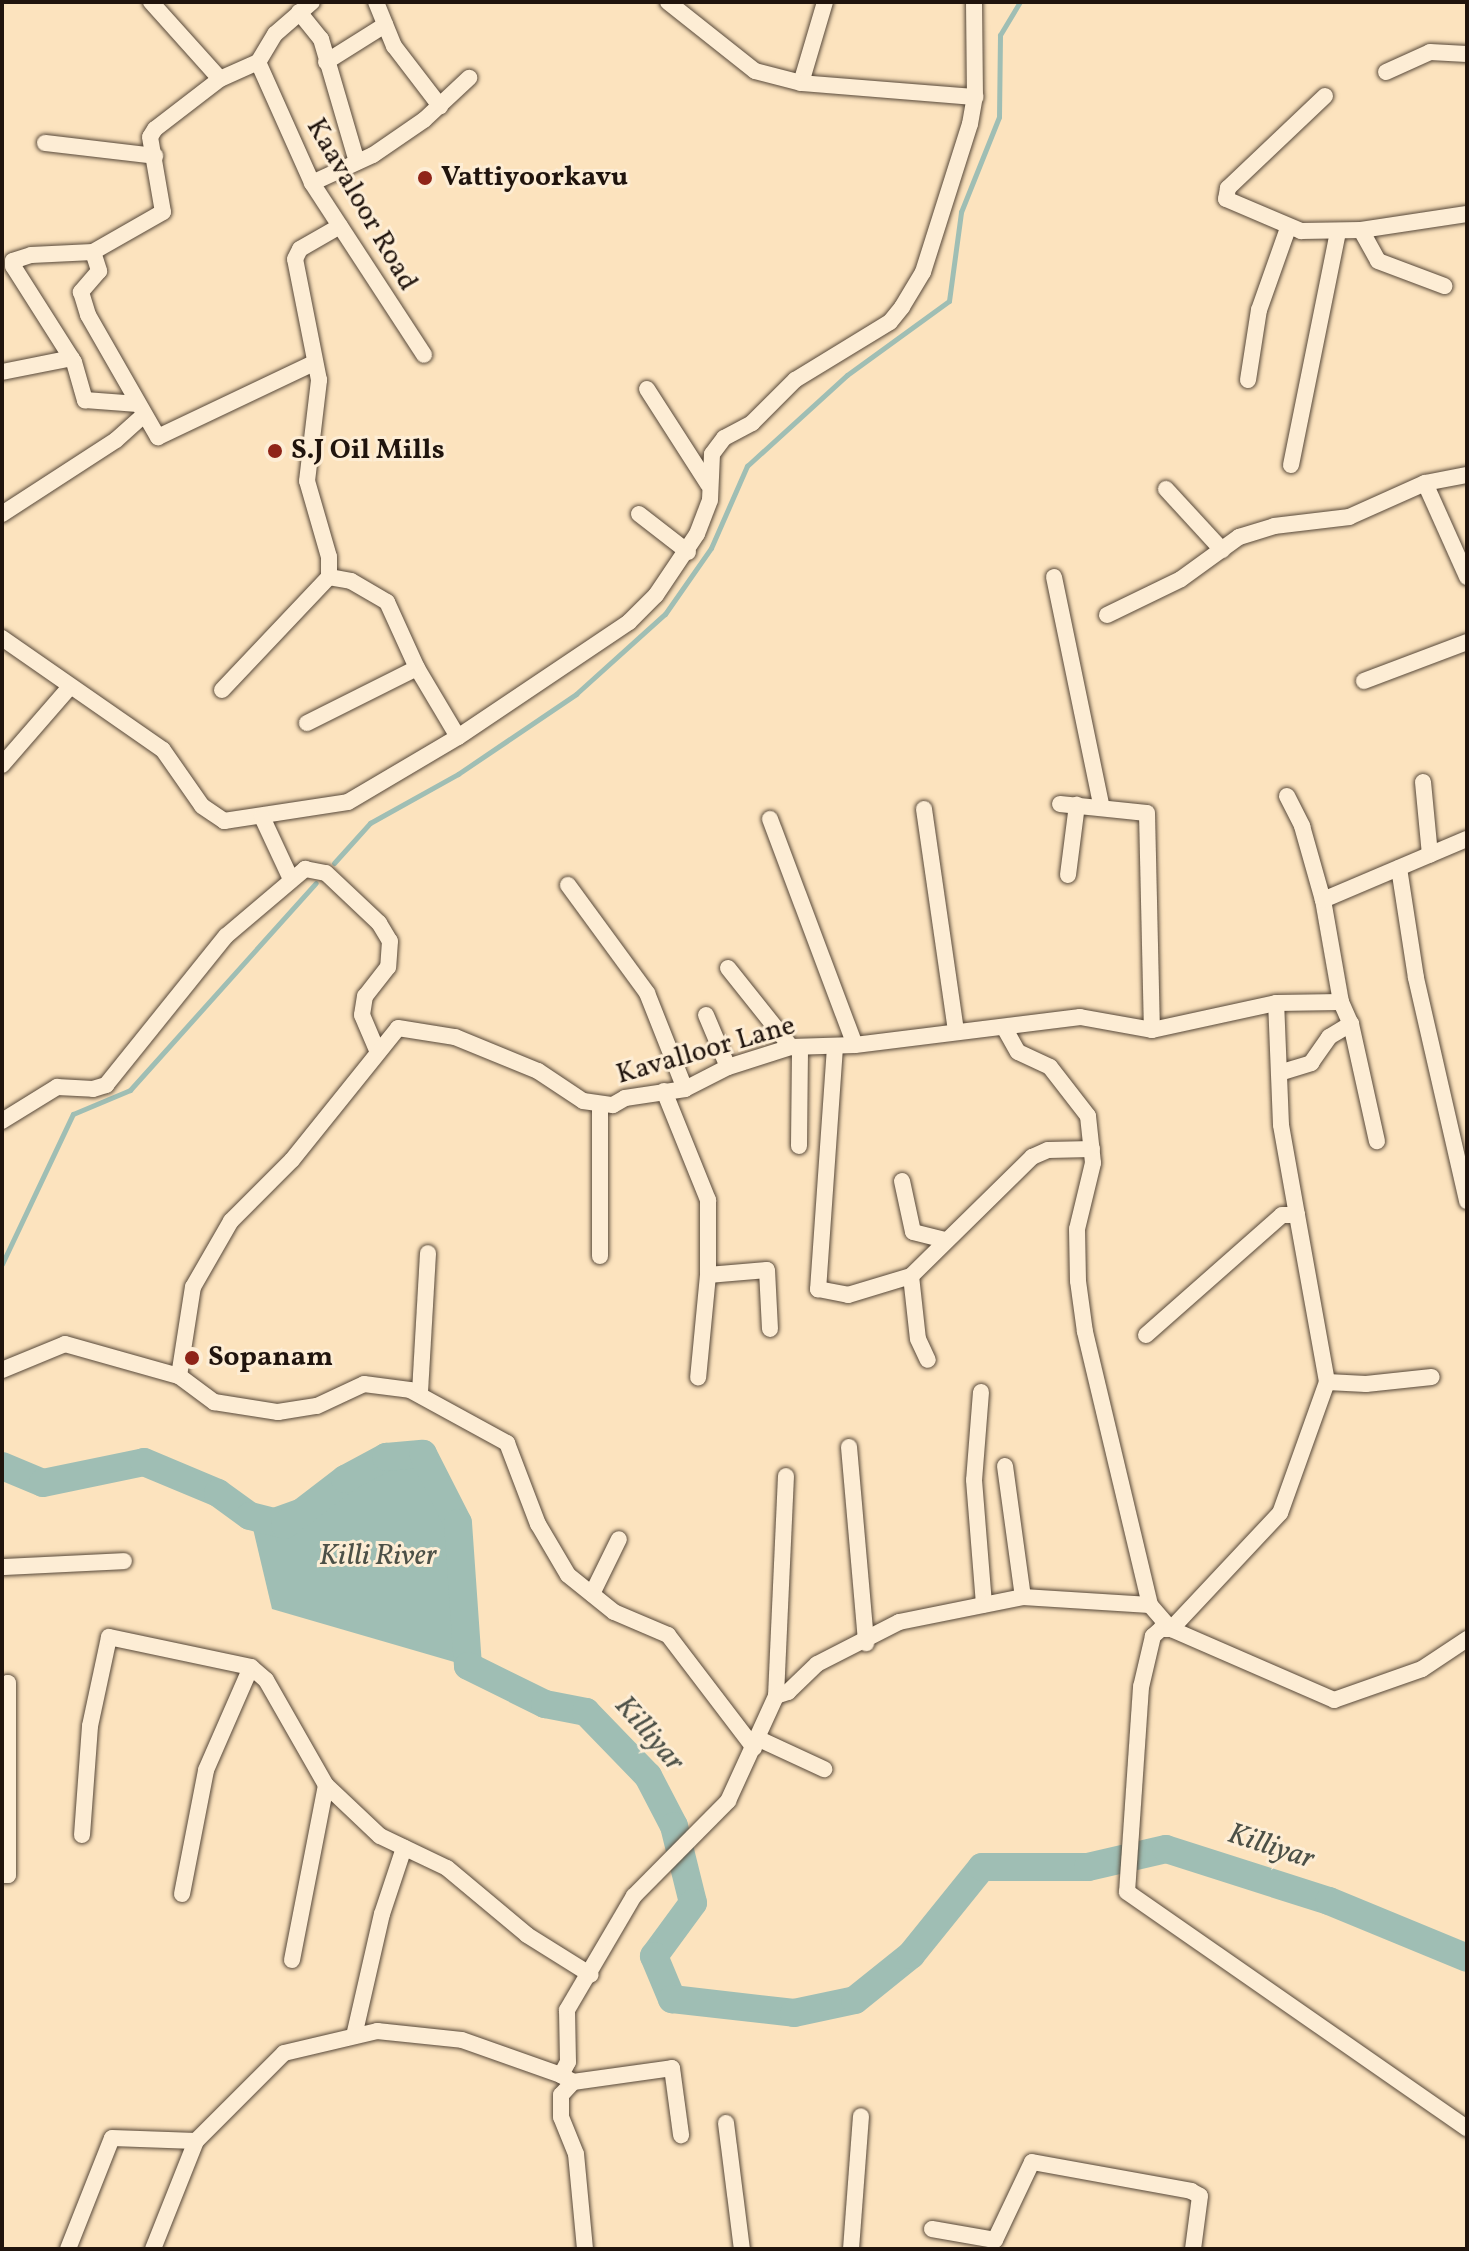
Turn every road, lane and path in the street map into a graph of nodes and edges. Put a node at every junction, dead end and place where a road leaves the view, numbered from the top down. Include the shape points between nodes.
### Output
1 (151, 2) edge
2 (376, 2) edge
3 (668, 2) edge
4 (825, 2) edge
5 (974, 2) edge
6 (305, 7) edge
7 (385, 25) junction
8 (1467, 54) edge
9 (258, 62) junction
10 (326, 62) junction
11 (1386, 72) dead end
12 (469, 78) dead end
13 (220, 79) junction
14 (801, 83) junction
15 (1325, 96) dead end
16 (975, 97) junction
17 (440, 106) junction
18 (45, 143) dead end
19 (155, 156) junction
20 (357, 162) junction
21 (312, 183) junction
22 (1467, 214) edge
23 (340, 226) junction
24 (1288, 228) junction
25 (1361, 230) junction
26 (1338, 232) junction
27 (93, 252) junction
28 (1444, 286) dead end
29 (424, 355) dead end
30 (72, 358) junction
31 (314, 363) junction
32 (2, 372) edge
33 (1248, 380) dead end
34 (647, 389) dead end
35 (141, 410) junction
36 (1291, 465) dead end
37 (1467, 475) edge
38 (1425, 483) junction
39 (708, 484) junction
40 (1166, 489) dead end
41 (2, 514) edge
42 (639, 514) dead end
43 (1222, 550) junction
44 (688, 552) junction
45 (329, 577) junction
46 (1054, 577) dead end
47 (1467, 577) edge
48 (1107, 615) dead end
49 (2, 638) edge
50 (1467, 642) edge
51 (417, 668) junction
52 (1364, 681) dead end
53 (69, 688) junction
54 (222, 690) dead end
55 (307, 723) dead end
56 (458, 737) junction
57 (2, 765) edge
58 (1423, 782) dead end
59 (1287, 796) dead end
60 (1102, 808) junction
61 (924, 809) dead end
62 (262, 817) junction
63 (770, 819) dead end
64 (1467, 839) edge
65 (1430, 855) junction
66 (1399, 868) junction
67 (1068, 875) dead end
68 (290, 877) junction
69 (568, 885) dead end
70 (1323, 900) junction
71 (728, 968) dead end
72 (1341, 1002) junction
73 (1276, 1003) junction
74 (706, 1015) dead end
75 (1351, 1024) junction
76 (1005, 1029) junction
77 (1152, 1030) junction
78 (956, 1032) junction
79 (855, 1045) junction
80 (796, 1047) junction
81 (835, 1047) junction
82 (377, 1050) junction
83 (728, 1067) junction
84 (1279, 1073) junction
85 (685, 1089) junction
86 (664, 1091) junction
87 (600, 1106) junction
88 (2, 1121) edge
89 (1377, 1141) dead end
90 (799, 1146) dead end
91 (1092, 1149) junction
92 (902, 1181) dead end
93 (1467, 1201) edge
94 (1297, 1215) junction
95 (944, 1240) junction
96 (428, 1253) dead end
97 (600, 1256) dead end
98 (708, 1275) junction
99 (911, 1276) junction
100 (770, 1329) dead end
101 (1146, 1335) dead end
102 (928, 1360) dead end
103 (2, 1370) edge
104 (179, 1376) junction
105 (1432, 1377) dead end
106 (698, 1378) dead end
107 (1327, 1382) junction
108 (420, 1392) junction
109 (981, 1392) dead end
110 (849, 1447) dead end
111 (1005, 1466) dead end
112 (786, 1476) dead end
113 (619, 1539) dead end
114 (124, 1561) dead end
115 (2, 1567) edge
116 (592, 1594) junction
117 (1023, 1597) junction
118 (984, 1605) junction
119 (1150, 1605) junction
120 (1171, 1629) junction
121 (1467, 1639) edge
122 (866, 1643) junction
123 (251, 1667) junction
124 (2, 1687) edge
125 (776, 1696) junction
126 (756, 1743) junction
127 (824, 1769) dead end
128 (326, 1785) junction
129 (82, 1835) dead end
130 (404, 1848) junction
131 (2, 1875) edge
132 (182, 1894) dead end
133 (292, 1960) dead end
134 (591, 1975) junction
135 (354, 2036) junction
136 (567, 2079) junction
137 (861, 2116) dead end
138 (726, 2123) dead end
139 (1467, 2128) edge
140 (681, 2135) dead end
141 (196, 2141) junction
142 (932, 2229) dead end
143 (68, 2249) edge
144 (153, 2249) edge
145 (585, 2249) edge
146 (742, 2249) edge
147 (851, 2249) edge
148 (1193, 2249) edge

1 - 13 street
2 - 7 street
3 - 14 street via 755,71
4 - 14 street
5 - 16 street
6 - 9 street via 266,44
6 - 10 street
7 - 10 street
7 - 17 street via 394,46
8 - 11 street via 1430,52
9 - 13 street
9 - 21 street, Kaavaloor Road
10 - 20 street
12 - 17 street
13 - 19 street via 155,129 150,137
14 - 16 street
15 - 24 street via 1228,188 1226,199
16 - 39 street via 923,272 902,307 890,322 795,380 752,423 724,438 712,454
17 - 20 street
18 - 19 street
19 - 27 street via 163,212
20 - 21 street
21 - 23 street, Kaavaloor Road
22 - 25 street
23 - 29 street, Kaavaloor Road
23 - 31 street via 300,249 295,259
24 - 26 street
24 - 33 street via 1259,310
25 - 26 street
25 - 28 street via 1378,261
26 - 36 street
27 - 30 street via 13,261 21,283
27 - 35 street via 99,271 81,292 88,315
30 - 32 street
30 - 35 street via 85,400
31 - 35 street via 158,437
31 - 45 street via 319,380 307,481 329,557
34 - 39 street
35 - 41 street via 116,440
37 - 38 street
38 - 43 street via 1349,517 1274,526 1239,537
38 - 47 street
39 - 44 street via 710,500
40 - 43 street
42 - 44 street
43 - 48 street via 1181,579
44 - 56 street via 629,622
45 - 51 street via 351,581 387,602
45 - 54 street
46 - 60 street
49 - 53 street
50 - 52 street
51 - 55 street
51 - 56 street
53 - 57 street
53 - 62 street via 163,750 214,817
56 - 62 street via 348,802
58 - 65 street
59 - 70 street via 1302,826
60 - 67 street via 1068,804
60 - 77 street via 1147,813
61 - 78 street
62 - 68 street
63 - 79 street
64 - 65 street
65 - 66 street
66 - 70 street
66 - 93 street via 1416,978
68 - 82 street via 305,869 326,873 379,923 390,941 388,967 365,996 362,1015
68 - 88 street via 226,936 106,1085 57,1087
69 - 85 street via 647,993
70 - 72 street
71 - 80 street
72 - 73 street, Kavalloor Lane
72 - 75 street
73 - 77 street, Kavalloor Lane
73 - 84 street
74 - 83 street
75 - 84 street via 1329,1037 1311,1063
75 - 89 street
76 - 77 street, Kavalloor Lane via 1080,1017
76 - 78 street, Kavalloor Lane
76 - 91 street via 1018,1052 1050,1067 1077,1100 1088,1116
78 - 79 street, Kavalloor Lane
79 - 81 street, Kavalloor Lane
80 - 81 street, Kavalloor Lane
80 - 83 street, Kavalloor Lane
80 - 90 street
81 - 99 street via 818,1289 848,1295
82 - 87 street, Kavalloor Lane via 398,1028 437,1032 538,1071 583,1101
82 - 104 street, Kavalloor Lane via 292,1160 231,1221 193,1287
83 - 85 street, Kavalloor Lane
84 - 94 street via 1281,1125
85 - 86 street, Kavalloor Lane
86 - 87 street, Kavalloor Lane
86 - 98 street via 708,1200
87 - 97 street
91 - 95 street via 1048,1150 1032,1157
91 - 119 street via 1077,1229 1078,1281 1085,1332
92 - 95 street via 913,1232
94 - 101 street via 1282,1215
94 - 107 street
95 - 99 street
96 - 108 street
98 - 100 street via 767,1270
98 - 106 street
99 - 102 street via 918,1339
103 - 104 street via 65,1344
104 - 108 street via 214,1402 278,1412 317,1406 364,1384
105 - 107 street
107 - 120 street via 1280,1513
108 - 116 street via 507,1443 538,1524 568,1575
109 - 118 street via 974,1480
110 - 122 street
111 - 117 street
112 - 125 street
113 - 116 street
114 - 115 street
116 - 126 street via 614,1612 668,1635
117 - 118 street
117 - 119 street
118 - 122 street via 899,1622
119 - 120 street
120 - 121 street via 1334,1700 1422,1669
120 - 139 street via 1153,1636 1141,1687 1127,1892
122 - 125 street via 817,1664 788,1692
123 - 128 street via 266,1680
123 - 129 street via 109,1637 90,1726
123 - 132 street via 206,1770
124 - 131 street via 8,1683 8,1875
125 - 126 street
126 - 127 street
126 - 134 street via 728,1801 634,1896
128 - 130 street via 380,1836
128 - 133 street
130 - 134 street via 447,1868 527,1935
130 - 135 street via 382,1914
134 - 136 street via 567,2010
135 - 136 street via 377,2031 462,2040
135 - 141 street via 284,2053
136 - 140 street via 672,2068
136 - 145 street via 561,2117 576,2154
137 - 147 street
138 - 146 street
141 - 143 street via 112,2138
141 - 144 street
142 - 148 street via 995,2240 1032,2162 1191,2191 1200,2196

